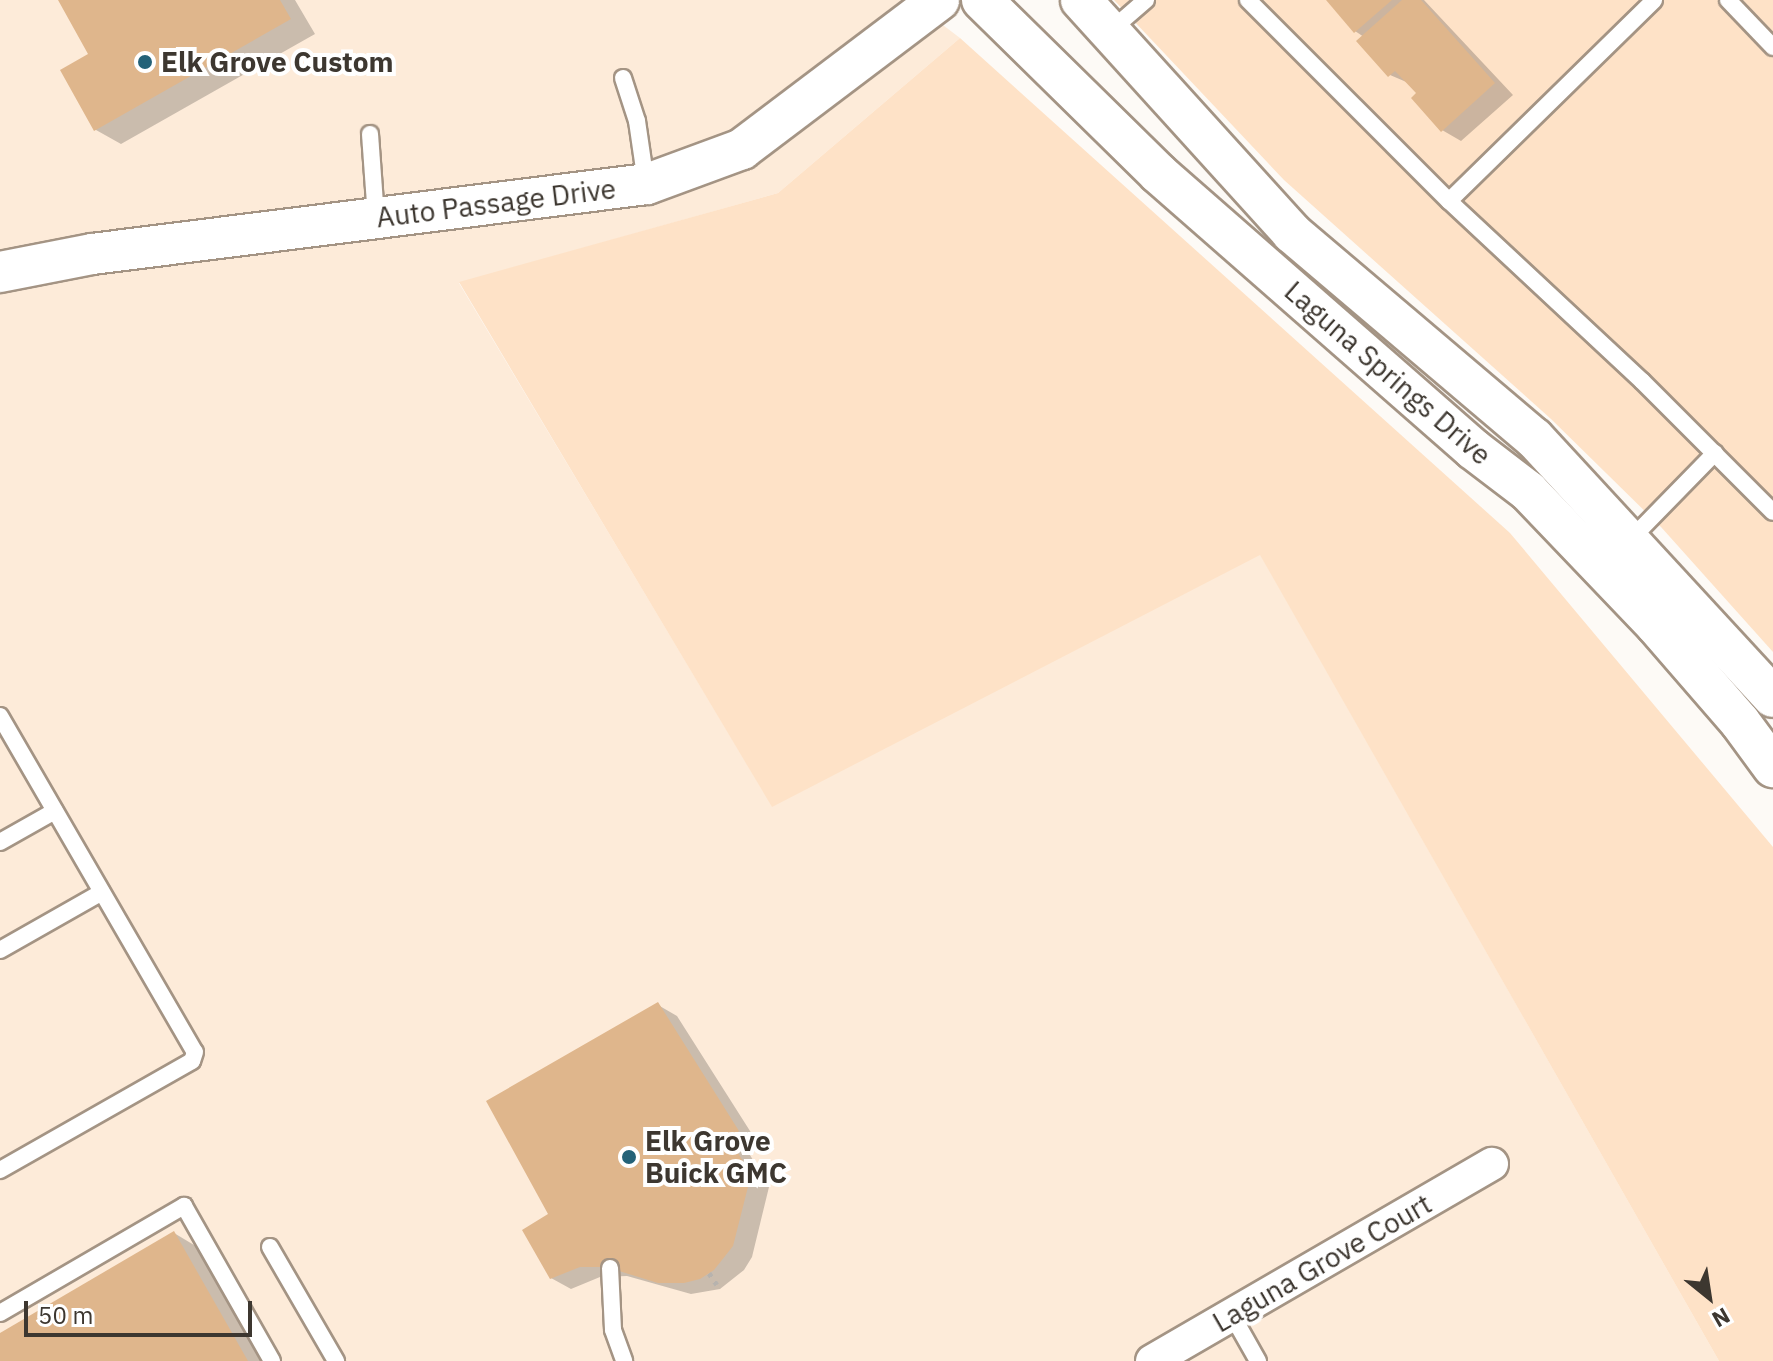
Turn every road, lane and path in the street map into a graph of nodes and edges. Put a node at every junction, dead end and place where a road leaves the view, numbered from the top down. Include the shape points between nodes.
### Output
1 (939, 0) edge
2 (982, 0) edge
3 (1081, 0) edge
4 (1146, 0) edge
5 (1248, 0) edge
6 (1654, 0) edge
7 (1728, 0) edge
8 (1109, 32) junction
9 (1773, 47) edge
10 (623, 78) dead end
11 (370, 134) dead end
12 (647, 184) junction
13 (1449, 201) junction
14 (376, 219) junction
15 (0, 272) edge
16 (1715, 453) junction
17 (1773, 512) edge
18 (1629, 541) junction
19 (1773, 697) edge
20 (0, 716) edge
21 (1773, 767) edge
22 (55, 811) junction
23 (0, 842) edge
24 (102, 892) junction
25 (0, 950) edge
26 (1492, 1164) dead end
27 (0, 1170) edge
28 (270, 1247) dead end
29 (610, 1268) dead end
30 (709, 1273) dead end
31 (717, 1285) dead end
32 (0, 1313) edge
33 (1232, 1315) junction
34 (272, 1361) edge
35 (336, 1361) edge
36 (624, 1361) edge
37 (1152, 1361) edge
38 (1258, 1361) edge

1 - 12 street, Auto Passage Drive via 742,149
2 - 21 street, Laguna Springs Drive via 1159,174 1528,491 1656,625
3 - 8 street, Laguna Springs Drive
4 - 8 lane
5 - 13 lane
6 - 13 lane
7 - 9 lane
8 - 18 street, Laguna Springs Drive via 1292,233 1534,438
10 - 12 lane via 637,121
11 - 14 lane
12 - 14 street, Auto Passage Drive
13 - 16 lane
14 - 15 street, Auto Passage Drive via 92,254
16 - 17 lane
16 - 18 lane
18 - 19 street, Laguna Springs Drive
20 - 22 lane
22 - 23 lane
22 - 24 lane
24 - 25 lane
24 - 27 lane via 195,1052 192,1061
26 - 33 street, Laguna Grove Court
28 - 35 lane
29 - 36 lane via 613,1330
30 - 31 path
32 - 34 lane via 184,1206
33 - 37 street, Laguna Grove Court
33 - 38 lane

